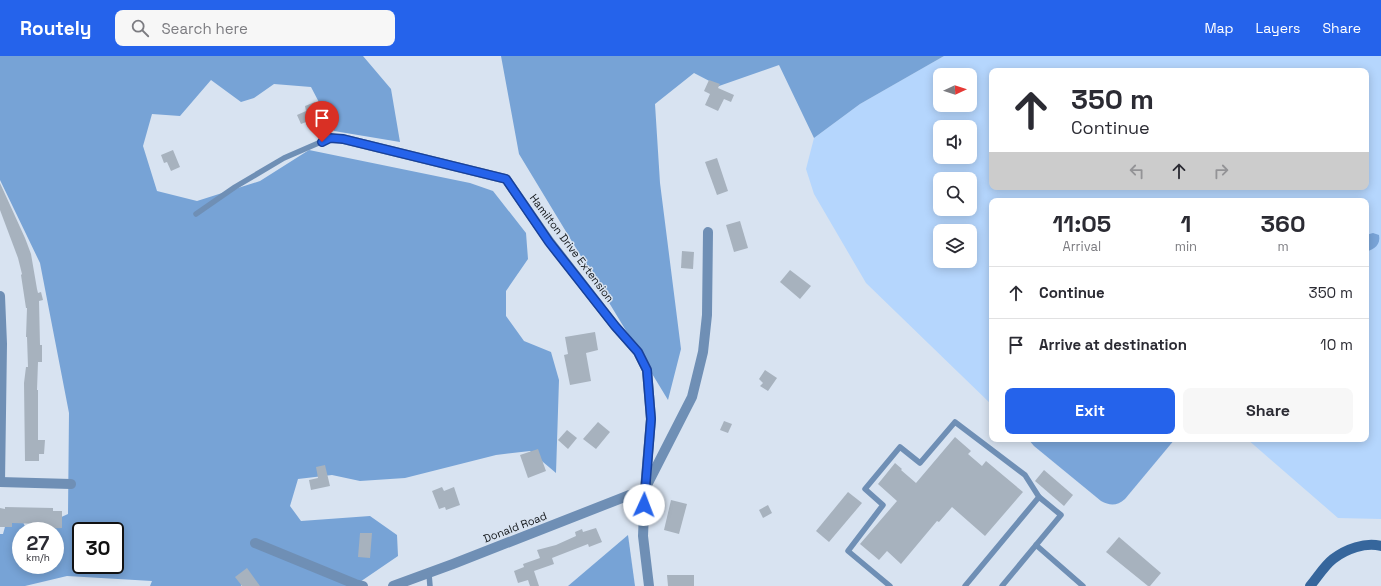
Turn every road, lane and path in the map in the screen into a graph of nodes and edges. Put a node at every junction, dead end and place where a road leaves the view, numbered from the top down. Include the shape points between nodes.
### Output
1 (343, 139) joint
2 (196, 214) dead end
3 (708, 232) dead end
4 (0, 296) edge
5 (0, 482) edge
6 (71, 484) dead end
7 (645, 489) junction
8 (1039, 497) junction
9 (255, 543) dead end
10 (1036, 545) junction
11 (1381, 546) edge
12 (429, 574) junction
13 (363, 586) edge
14 (393, 586) edge
15 (430, 586) edge
16 (649, 586) edge
17 (890, 586) edge
18 (965, 586) edge
19 (1002, 586) edge
20 (1083, 586) edge
21 (1310, 586) edge

1 - 2 lane via 330,138 284,158
1 - 7 street, Hamilton Drive Extension via 506,179 549,242 638,352 647,370 651,419
3 - 7 street, Hamilton Drive Extension via 707,315 703,352 692,398
4 - 5 street
5 - 6 street
7 - 12 street, Donald Road
7 - 16 street, Hamilton Drive Extension via 644,536
8 - 10 lane via 1061,515
8 - 17 lane via 1025,475 955,422 920,463 900,447 865,489 883,505 848,551
8 - 18 lane
9 - 13 street
10 - 19 lane
10 - 20 lane
11 - 21 street via 1376,544 1355,547 1332,559
12 - 14 street, Donald Road
12 - 15 lane

